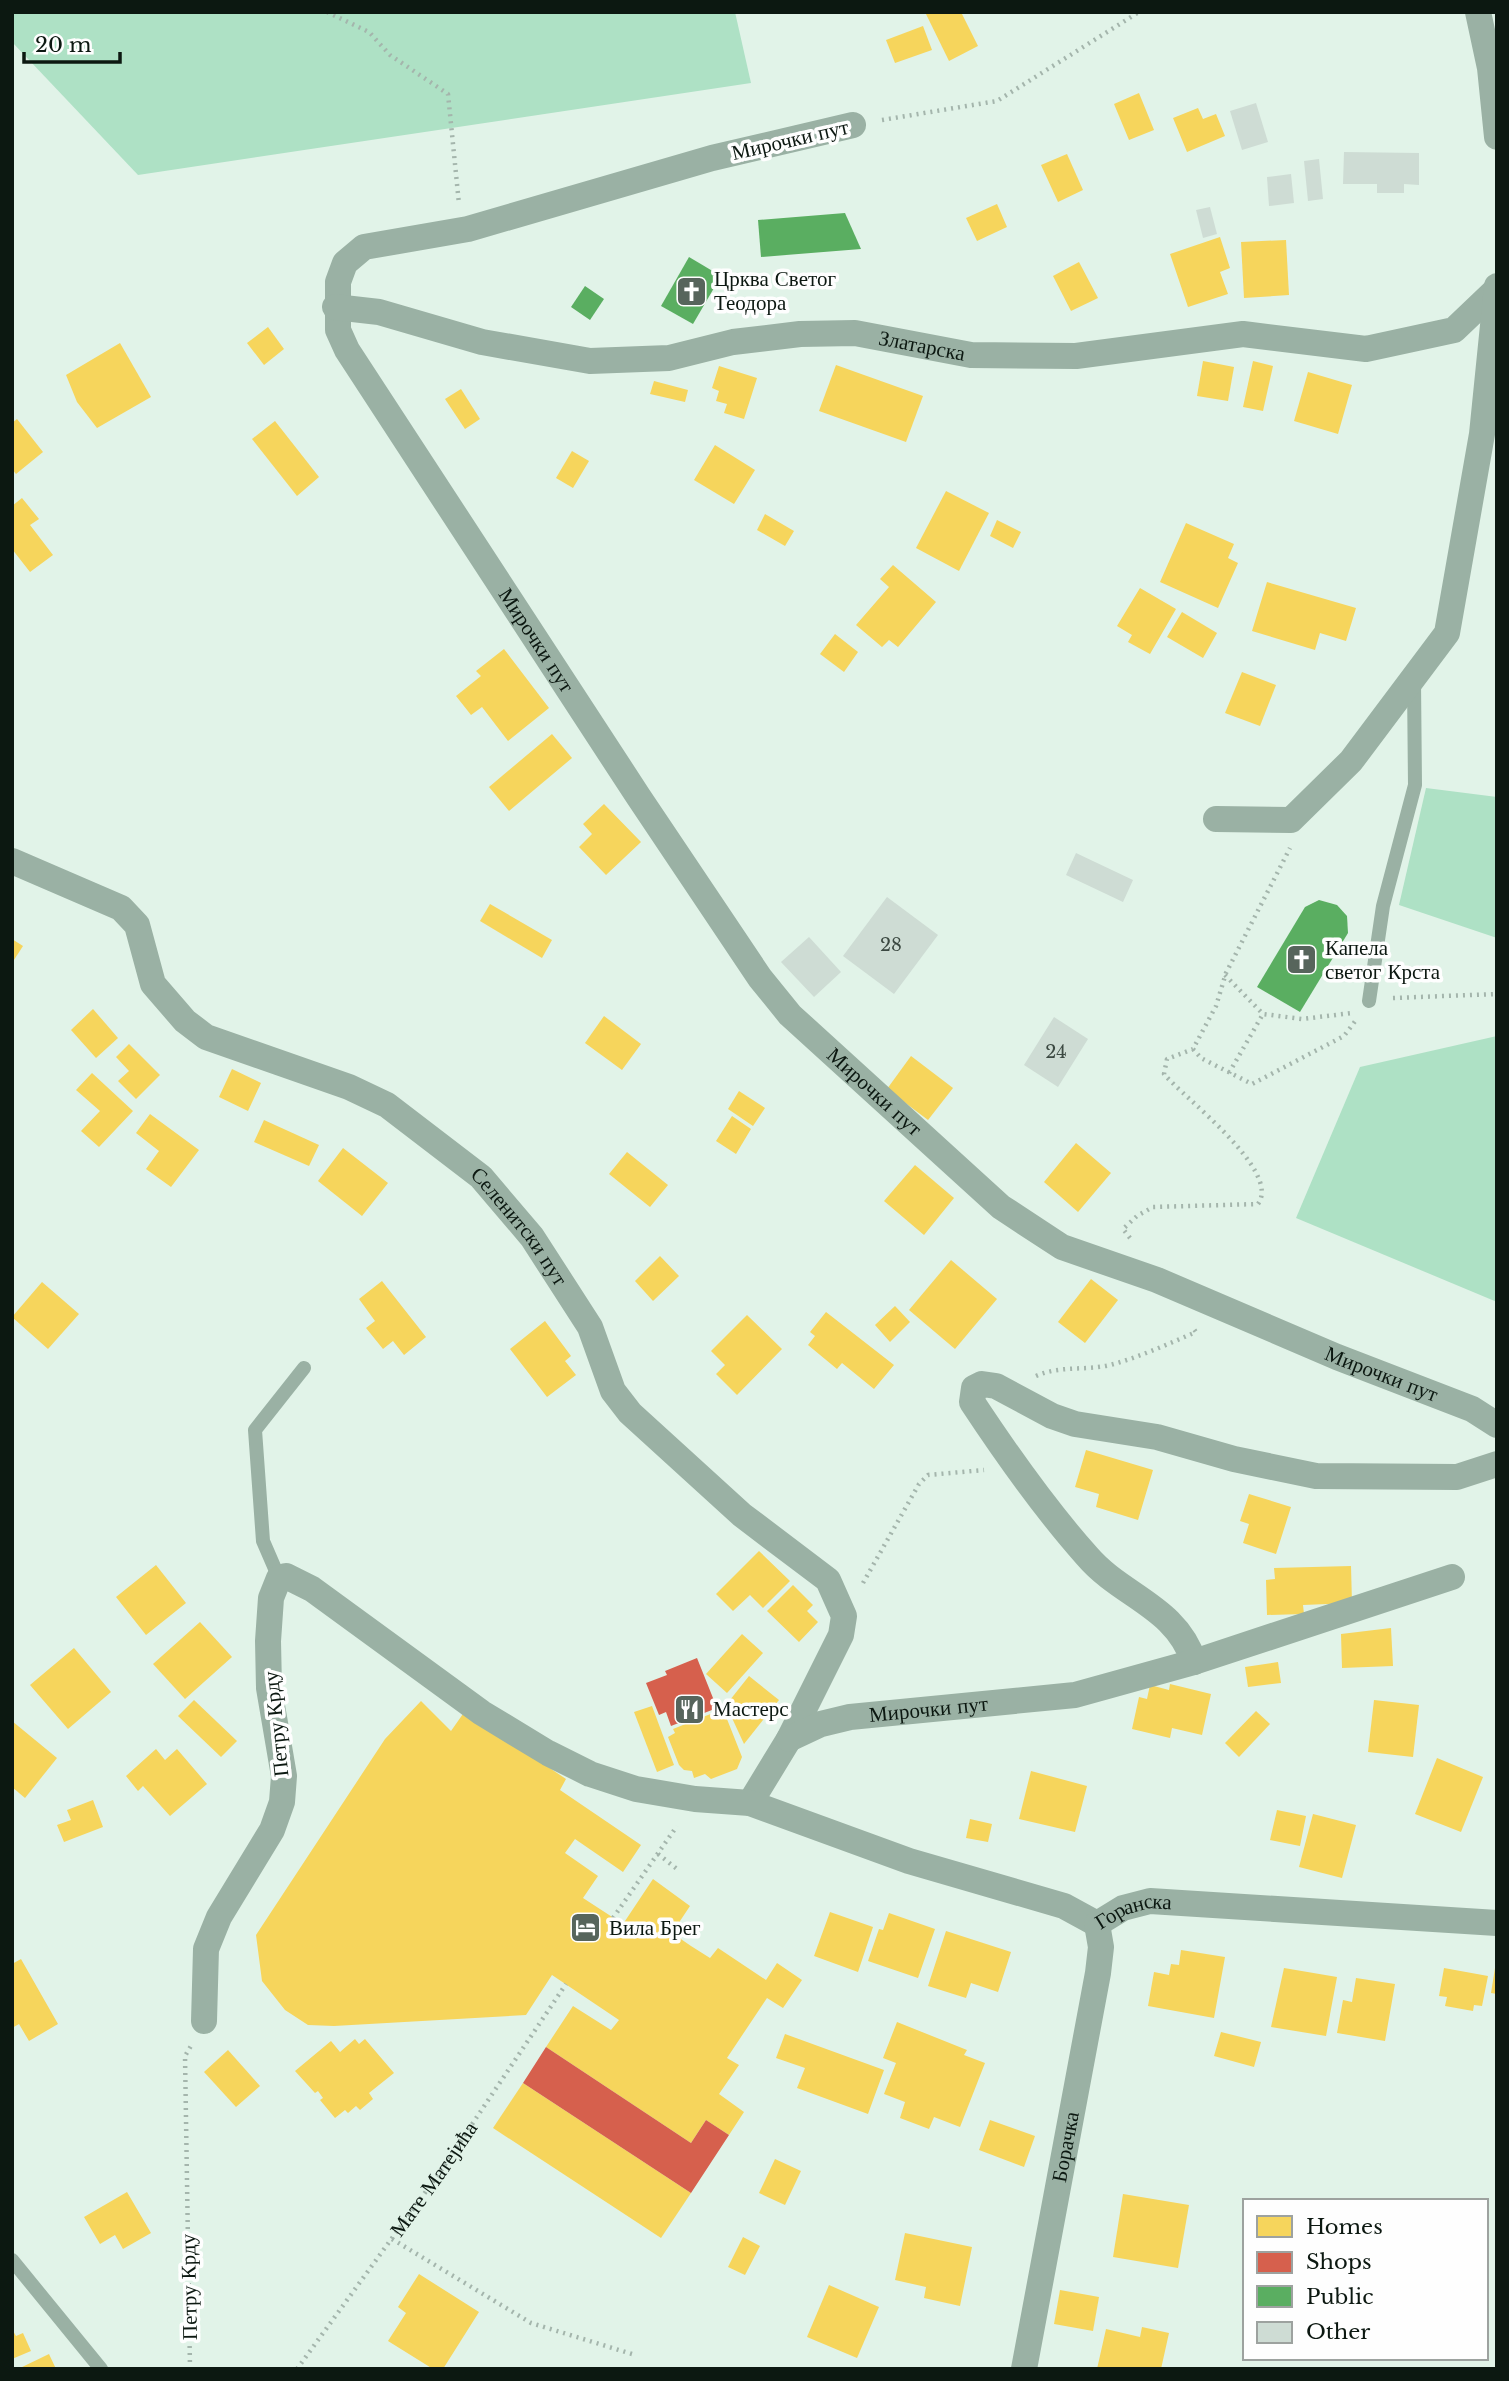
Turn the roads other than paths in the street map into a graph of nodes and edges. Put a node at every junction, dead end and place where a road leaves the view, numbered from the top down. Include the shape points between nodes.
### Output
1 (1478, 12) edge
2 (853, 125) road end
3 (1497, 137) edge
4 (1497, 288) edge
5 (335, 307) junction
6 (1414, 678) junction
7 (1216, 819) dead end
8 (12, 861) edge
9 (1368, 1001) road end
10 (304, 1368) dead end
11 (1497, 1425) edge
12 (1497, 1464) edge
13 (1452, 1577) dead end
14 (279, 1578) junction
15 (1194, 1662) junction
16 (789, 1739) junction
17 (750, 1803) junction
18 (1497, 1923) edge
19 (1097, 1924) junction
20 (204, 2021) road end
21 (12, 2260) edge
22 (101, 2369) edge
23 (1024, 2369) edge

1 - 3 street
2 - 5 street, Мирочки пут via 712,158 468,229 364,247 345,262
4 - 5 street, Златарска via 1454,330 1366,349 1244,334 1076,356 971,355 855,333 733,342 669,358 590,361 482,342 379,312
4 - 6 street via 1482,434 1447,634
5 - 11 street, Мирочки пут via 347,350 638,796 760,978 790,1015 1001,1208 1062,1247 1157,1280 1472,1409
6 - 7 street via 1351,761 1291,820
6 - 9 lane via 1415,785 1383,906
8 - 16 street, Селенитски пут via 121,908 136,925 153,984 185,1021 206,1037 387,1105 481,1177 532,1237 590,1327 613,1391 630,1413 742,1515 828,1580 839,1598 844,1616 841,1635
10 - 14 lane via 255,1430 262,1541
12 - 15 street via 1457,1477 1317,1476 1157,1437 1075,1424 1007,1390 982,1384 974,1388 972,1402 1088,1558 1177,1628
13 - 15 street, Мирочки пут
14 - 17 street via 293,1577 482,1713 590,1774 636,1789
14 - 20 street, Петру Крду via 271,1598 268,1641 270,1688 284,1776 282,1801 272,1830 219,1917 206,1949
15 - 16 street, Мирочки пут via 1075,1695 850,1717
16 - 17 street
17 - 19 street, Горанска via 909,1861 1064,1906
18 - 19 street, Горанска via 1150,1900
19 - 23 street, Борачка via 1101,1947 1098,1973
21 - 22 lane

